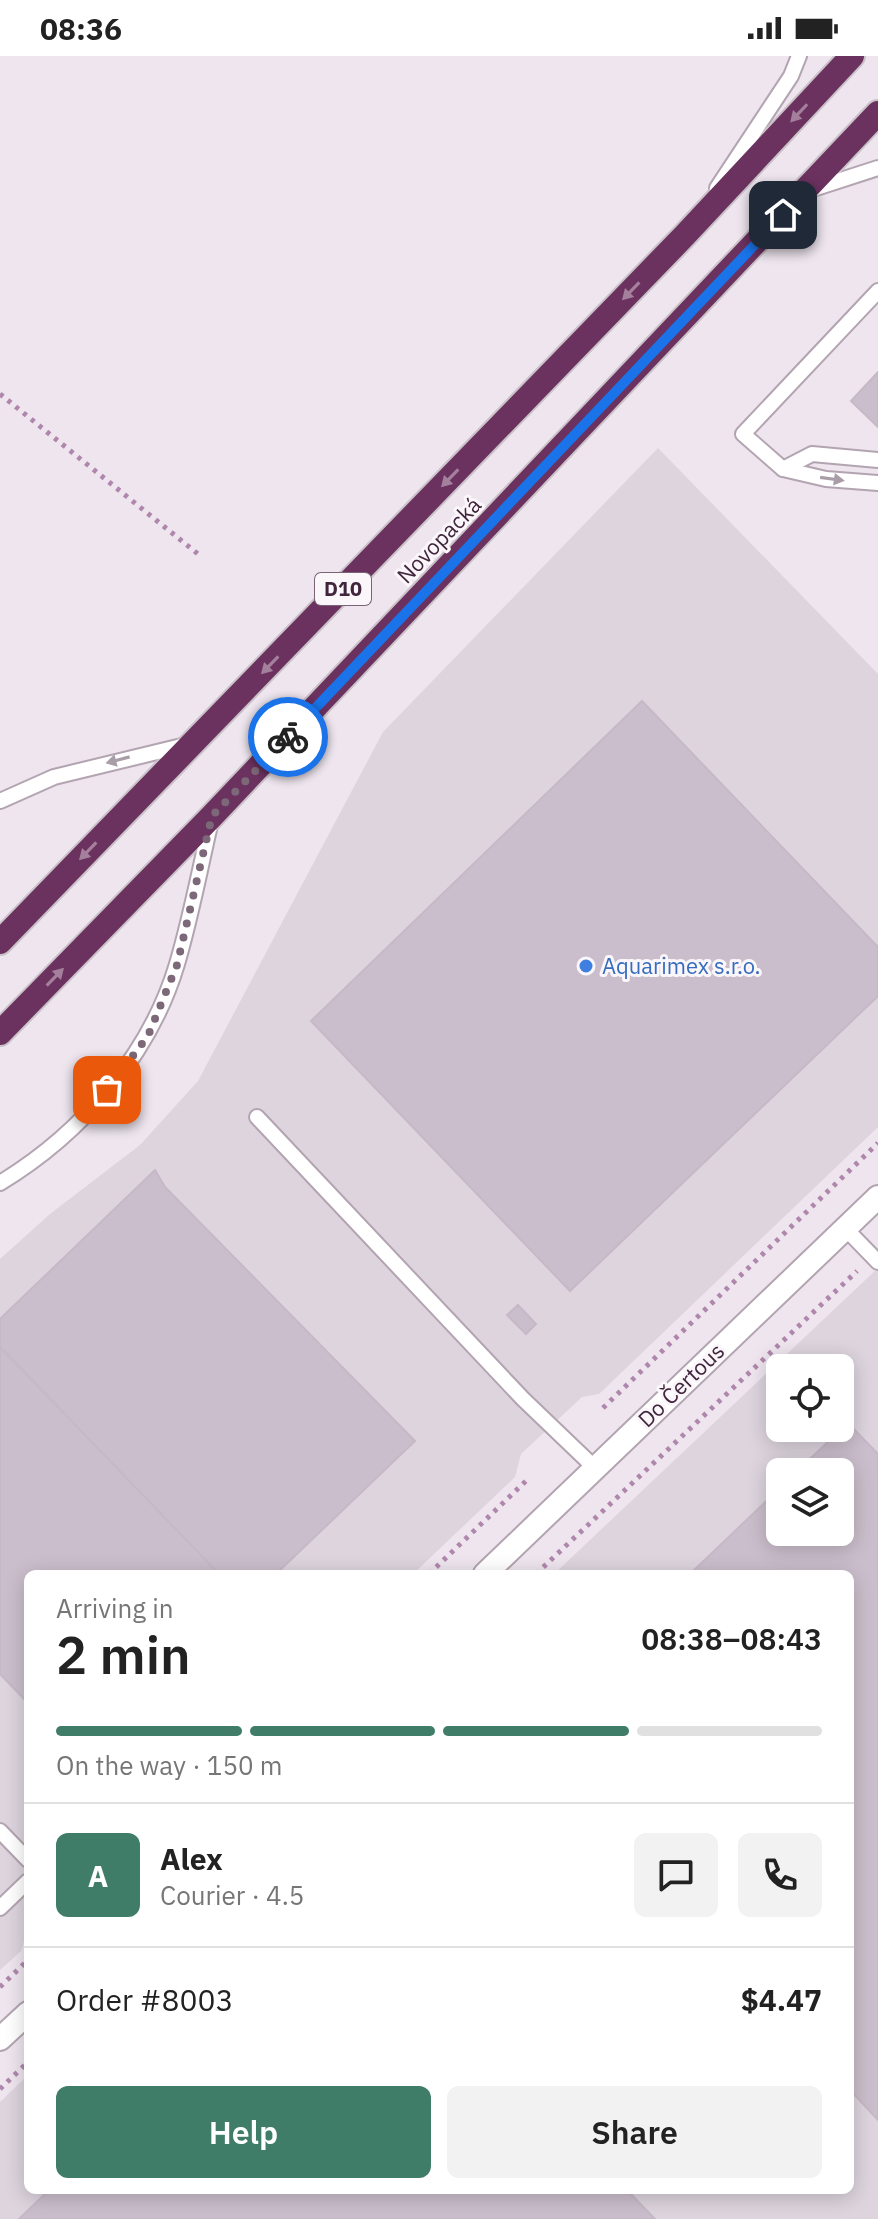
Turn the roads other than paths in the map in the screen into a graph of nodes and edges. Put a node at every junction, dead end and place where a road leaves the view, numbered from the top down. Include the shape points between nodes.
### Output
1 (799, 56) edge
2 (852, 56) edge
3 (878, 113) edge
4 (878, 168) edge
5 (805, 192) junction
6 (685, 235) junction
7 (878, 291) edge
8 (878, 460) edge
9 (783, 469) junction
10 (878, 483) edge
11 (194, 743) junction
12 (0, 801) edge
13 (212, 816) junction
14 (0, 942) edge
15 (0, 1033) edge
16 (257, 1117) dead end
17 (0, 1183) edge
18 (878, 1197) edge
19 (845, 1228) junction
20 (875, 1259) edge
21 (595, 1468) junction
22 (489, 1570) edge
23 (0, 1831) edge
24 (24, 1856) edge
25 (24, 1885) edge
26 (0, 1908) edge
27 (24, 2017) edge
28 (0, 2039) edge

1 - 6 lane
2 -> 6 highway, Novopacká / D10
3 - 5 highway, Novopacká / D10
4 - 5 lane
5 - 13 highway, Novopacká / D10
6 -> 11 highway, Novopacká / D10
7 - 9 lane via 743,434
8 - 9 lane via 812,454
9 -> 10 lane
11 -> 12 lane via 54,777
11 -> 14 highway, Novopacká / D10
15 -> 13 highway, Novopacká / D10
13 - 17 lane via 177,965 148,1036 60,1140
16 - 21 lane via 523,1399
18 - 19 street, Do Čertous
19 - 20 lane
19 - 21 street, Do Čertous
21 - 22 street, Do Čertous
23 - 24 lane
25 - 26 lane
27 - 28 street

